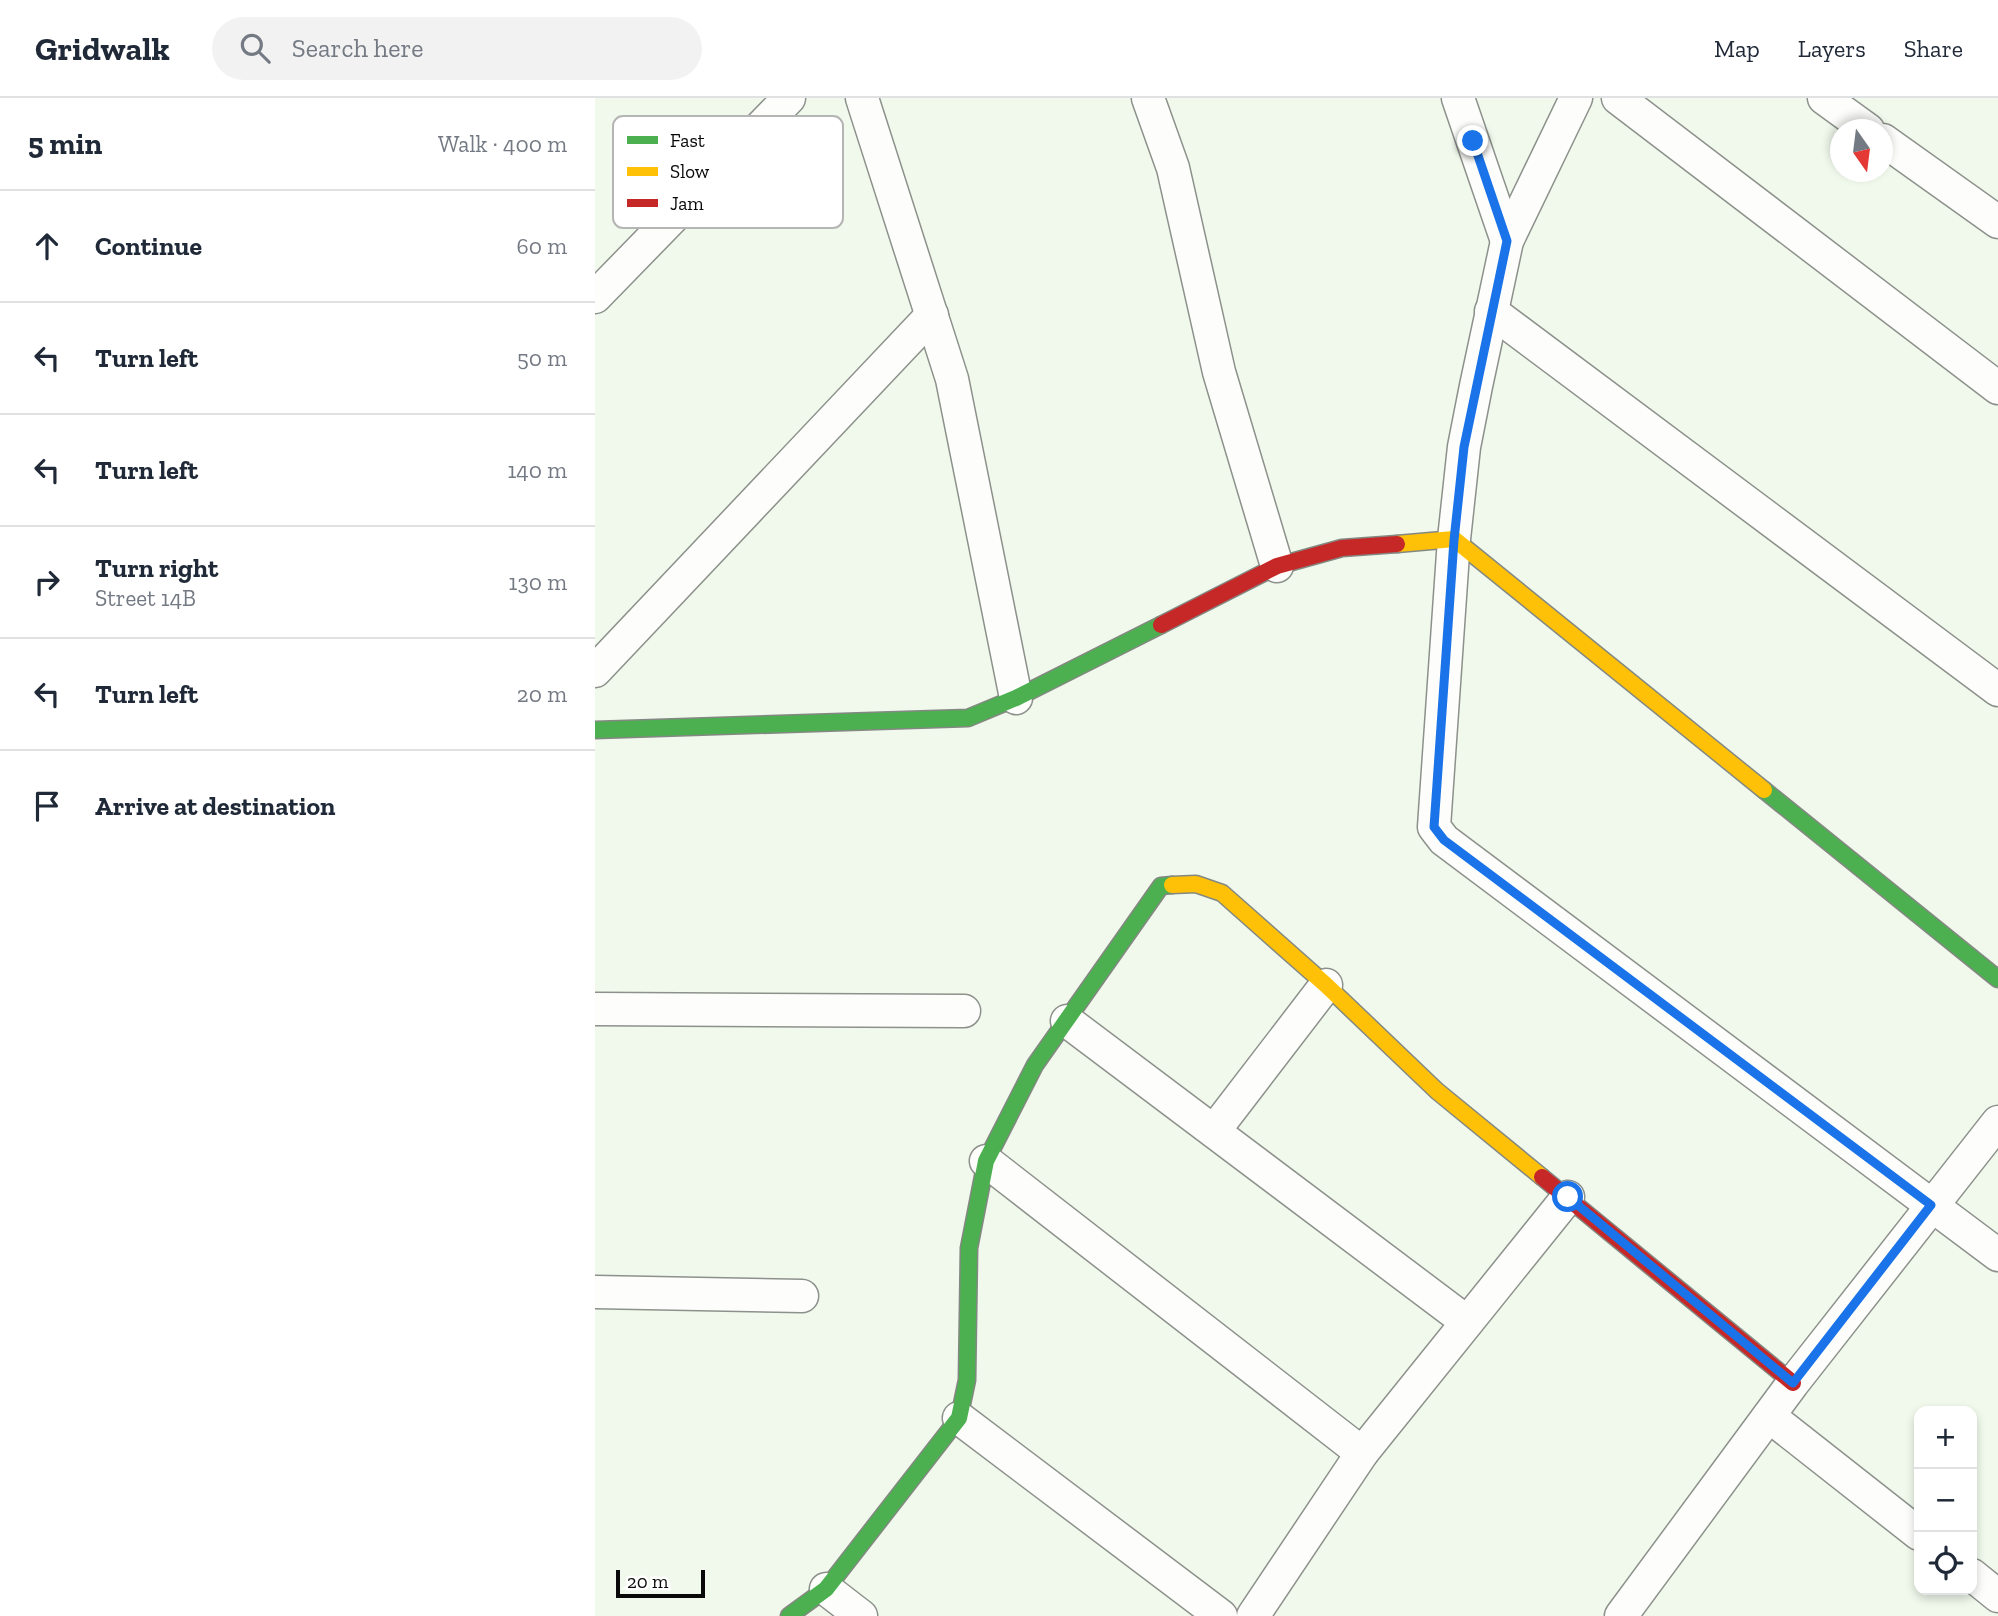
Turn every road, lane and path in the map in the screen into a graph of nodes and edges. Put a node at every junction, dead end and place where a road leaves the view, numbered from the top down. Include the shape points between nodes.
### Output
1 (789, 98) edge
2 (862, 98) edge
3 (1148, 98) edge
4 (1458, 98) edge
5 (1576, 98) edge
6 (1618, 98) edge
7 (1824, 98) edge
8 (771, 116) edge
9 (1853, 119) edge
10 (1893, 148) edge
11 (1998, 222) edge
12 (662, 228) edge
13 (1507, 241) junction
14 (595, 297) edge
15 (1491, 311) junction
16 (932, 315) junction
17 (1998, 388) edge
18 (1454, 540) junction
19 (1277, 566) junction
20 (595, 671) edge
21 (1998, 690) edge
22 (1017, 698) junction
23 (595, 730) edge
24 (1998, 979) edge
25 (1326, 985) junction
26 (595, 1009) edge
27 (964, 1010) dead end
28 (1067, 1021) junction
29 (1998, 1122) edge
30 (1214, 1131) junction
31 (986, 1161) junction
32 (1568, 1197) junction
33 (1931, 1205) junction
34 (1998, 1255) edge
35 (595, 1292) edge
36 (802, 1296) dead end
37 (1467, 1322) junction
38 (1793, 1383) junction
39 (1769, 1416) junction
40 (959, 1418) junction
41 (1362, 1454) junction
42 (1916, 1532) edge
43 (1977, 1579) edge
44 (826, 1589) junction
45 (1998, 1596) edge
46 (789, 1616) edge
47 (861, 1616) edge
48 (1221, 1616) edge
49 (1254, 1616) edge
50 (1621, 1616) edge

1 - 8 street
2 - 16 street
3 - 19 street via 1173,168 1219,372
4 - 13 street
5 - 13 street
6 - 17 street
7 - 9 street
10 - 11 street
12 - 14 street
13 - 15 street
15 - 18 street via 1464,447
15 - 21 street
16 - 20 street
16 - 22 street via 952,379
18 - 19 street via 1342,548
18 - 24 street
18 - 33 street via 1434,827 1438,835
19 - 22 street
22 - 23 street via 968,718
25 - 28 street via 1223,892 1196,884 1161,886
25 - 30 street
25 - 32 street via 1437,1091
26 - 27 street
28 - 30 street
28 - 31 street via 1035,1065
29 - 33 street
30 - 37 street
31 - 40 street via 969,1248 967,1380
31 - 41 street
32 - 37 street
32 - 38 street
33 - 34 street
33 - 38 street
35 - 36 street
37 - 41 street
38 - 39 street
39 - 42 street
39 - 50 street
40 - 44 street
40 - 48 street
41 - 49 street
43 - 45 street
44 - 46 street
44 - 47 street

